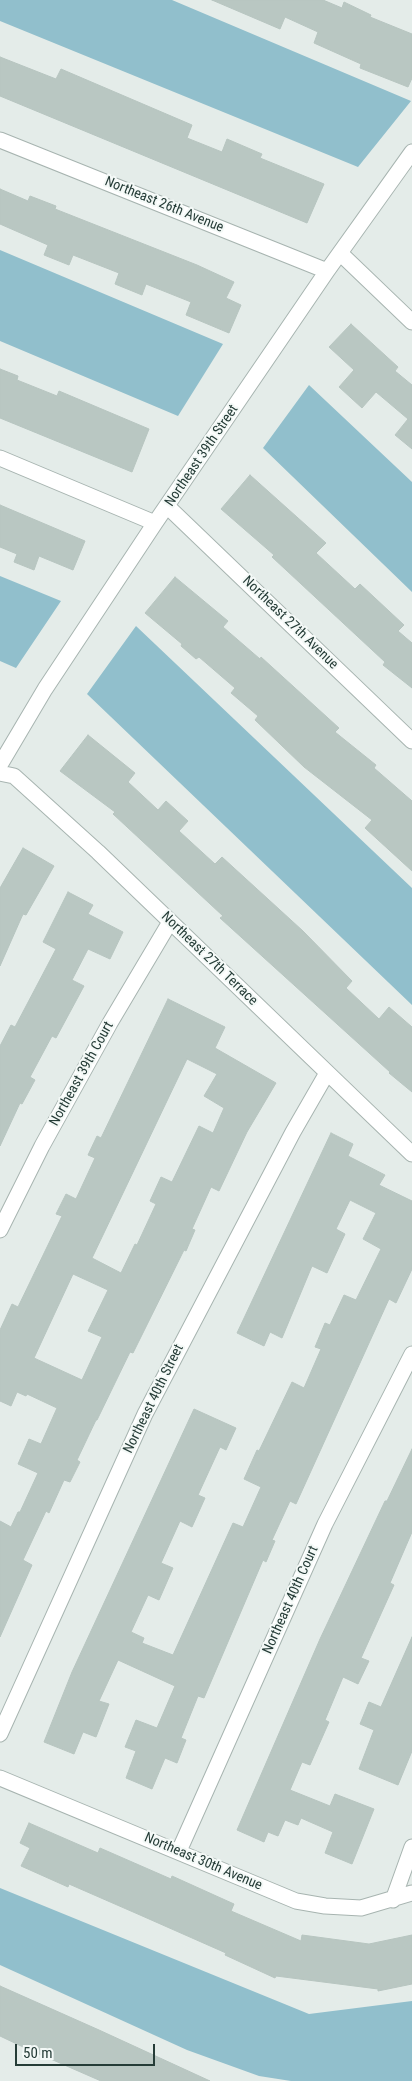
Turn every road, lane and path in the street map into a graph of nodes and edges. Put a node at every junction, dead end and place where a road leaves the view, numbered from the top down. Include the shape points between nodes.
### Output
1 (0, 140) edge
2 (412, 152) edge
3 (340, 253) junction
4 (327, 271) junction
5 (412, 322) edge
6 (0, 458) edge
7 (167, 506) junction
8 (156, 523) junction
9 (412, 740) edge
10 (0, 765) edge
11 (0, 773) edge
12 (170, 922) junction
13 (327, 1073) junction
14 (412, 1154) edge
15 (0, 1230) edge
16 (412, 1354) edge
17 (0, 1734) edge
18 (0, 1778) edge
19 (412, 1847) edge
20 (179, 1851) junction
21 (412, 1893) edge
22 (393, 1900) junction

1 - 4 street, Northeast 26th Avenue
2 - 3 street, Northeast 39th Street
3 - 4 street, Northeast 39th Street
3 - 5 street
4 - 7 street, Northeast 39th Street
6 - 8 street
7 - 8 street, Northeast 39th Street
7 - 9 street, Northeast 27th Avenue
8 - 10 street, Northeast 39th Street via 45,689
11 - 12 street, Northeast 27th Terrace via 14,776
12 - 13 street, Northeast 27th Terrace
12 - 15 street, Northeast 39th Court via 42,1146
13 - 14 street, Northeast 27th Terrace
13 - 17 street, Northeast 40th Street via 292,1132 144,1414
16 - 20 street, Northeast 40th Court via 324,1524
18 - 20 street, Northeast 30th Avenue
19 - 22 street
20 - 22 street, Northeast 30th Avenue via 296,1901 361,1908
21 - 22 street, Northeast 30th Avenue

